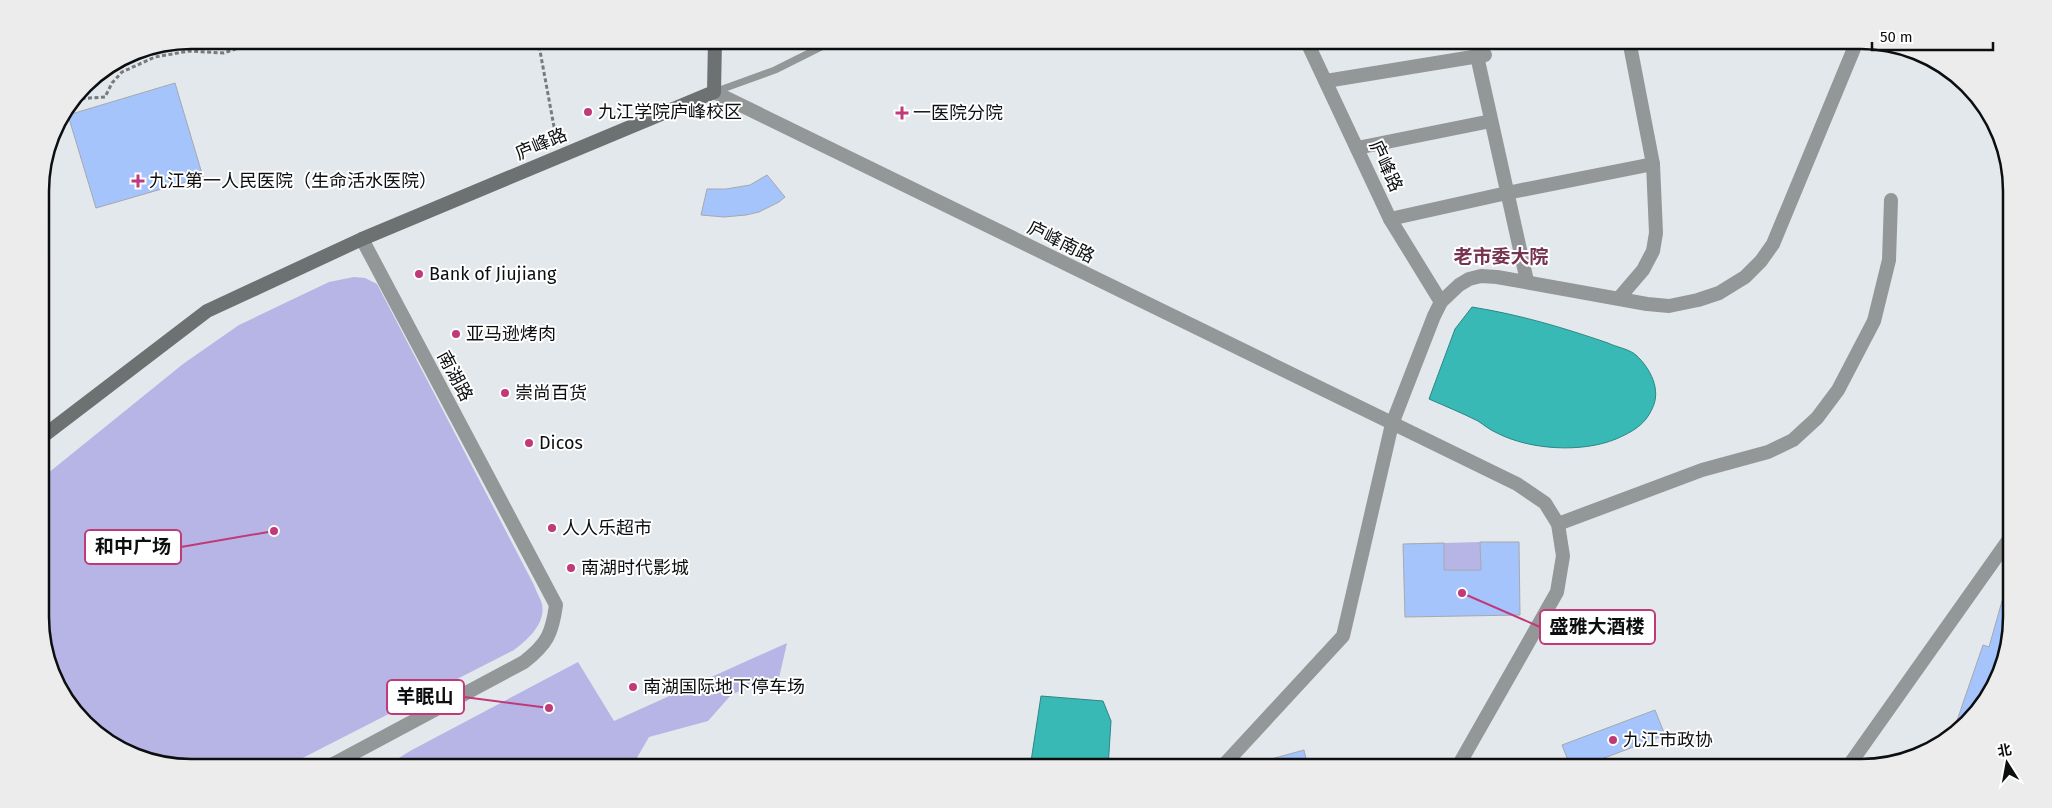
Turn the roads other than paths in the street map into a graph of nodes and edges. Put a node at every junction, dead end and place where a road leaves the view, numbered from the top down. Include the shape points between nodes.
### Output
1 (715, 49) edge
2 (817, 49) edge
3 (1310, 49) edge
4 (1631, 49) edge
5 (1854, 49) edge
6 (1326, 81) junction
7 (714, 92) junction
8 (1491, 121) junction
9 (1357, 148) junction
10 (1653, 164) junction
11 (1507, 193) junction
12 (1891, 200) dead end
13 (1390, 220) junction
14 (362, 239) junction
15 (1527, 281) junction
16 (1619, 298) junction
17 (1441, 302) junction
18 (1392, 424) junction
19 (49, 429) edge
20 (1558, 524) junction
21 (2003, 548) edge
22 (343, 759) edge
23 (1229, 759) edge
24 (1462, 759) edge
25 (1853, 759) edge

1 - 7 main road
2 - 7 lane via 775,70
3 - 6 street, 庐峰路
4 - 10 street
5 - 16 street via 1773,244 1761,262 1745,277 1719,293 1698,300 1670,306
6 - 8 street via 1481,55
6 - 9 street, 庐峰路
7 - 14 main road, 庐峰路
7 - 18 street, 庐峰南路
8 - 9 street
8 - 11 street
9 - 13 street, 庐峰路
10 - 11 street
10 - 16 street via 1656,233 1653,252 1643,270
11 - 13 street
11 - 15 street
12 - 20 street via 1889,260 1874,321 1838,390 1817,418 1793,440 1768,452 1702,470
13 - 17 street, 庐峰路
14 - 19 main road via 207,311
14 - 22 street, 南湖路 via 556,605 548,638 524,662
15 - 16 street
15 - 17 street via 1481,276 1459,285
17 - 18 street
18 - 20 street, 庐峰南路 via 1517,484 1545,503
18 - 23 street via 1343,636
20 - 24 street via 1563,556 1557,592
21 - 25 street

